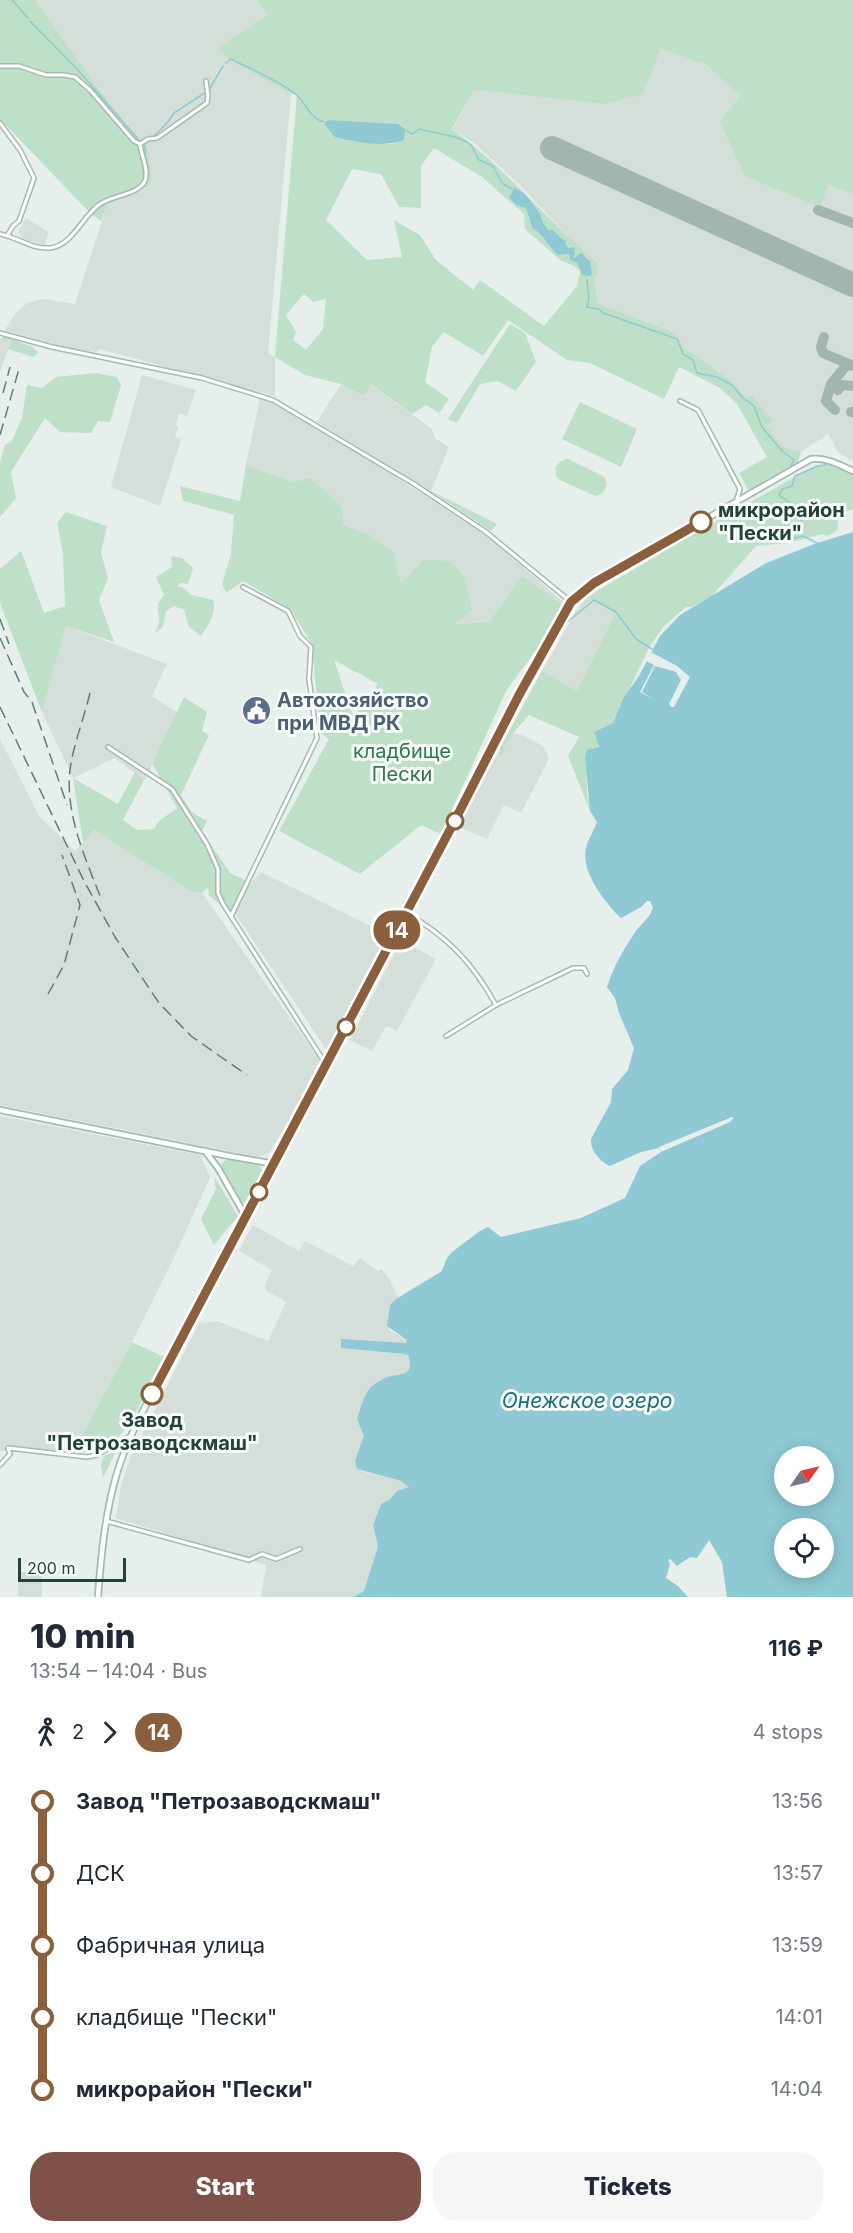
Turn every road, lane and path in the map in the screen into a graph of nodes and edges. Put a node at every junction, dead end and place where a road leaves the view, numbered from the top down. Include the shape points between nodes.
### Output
1 (0, 66) edge
2 (206, 81) dead end
3 (0, 123) edge
4 (140, 144) junction
5 (0, 234) edge
6 (7, 236) junction
7 (0, 333) edge
8 (680, 401) dead end
9 (853, 471) edge
10 (736, 502) junction
11 (243, 587) dead end
12 (571, 602) junction
13 (108, 747) dead end
14 (405, 912) junction
15 (231, 916) junction
16 (588, 974) dead end
17 (496, 1005) junction
18 (446, 1036) dead end
19 (326, 1064) junction
20 (0, 1110) edge
21 (205, 1151) junction
22 (230, 1156) junction
23 (276, 1159) junction
24 (262, 1162) junction
25 (218, 1168) junction
26 (267, 1175) junction
27 (237, 1203) junction
28 (252, 1204) junction
29 (246, 1217) junction
30 (132, 1435) junction
31 (0, 1465) edge
32 (106, 1521) junction
33 (300, 1549) dead end
34 (98, 1597) edge

1 - 4 street via 75,77
2 - 4 street via 207,103 157,138
3 - 6 street via 34,178 19,220
4 - 6 street via 146,179 139,188 100,203 65,242 50,249
5 - 6 street
7 - 12 street via 202,378 273,400 486,532
8 - 10 street via 698,410 740,489
9 - 10 main road via 819,458 811,459
10 - 12 main road via 594,583
11 - 15 street via 288,611 300,636 311,648 309,679 317,738
12 - 14 main road
13 - 15 street via 172,789 207,844 218,869 218,893
14 - 17 street via 449,941 483,981
14 - 19 main road
15 - 19 street
16 - 17 street via 584,968 573,968
17 - 18 street
19 - 23 main road
20 - 21 main road
21 - 22 main road
21 - 25 main road
22 - 24 main road
22 - 25 main road via 223,1158
23 - 24 main road
23 - 26 main road
24 - 26 main road
25 - 27 main road
26 - 28 main road
27 - 28 main road
27 - 29 main road
28 - 29 main road
29 - 30 main road
30 - 31 street via 87,1457 9,1448 10,1454
30 - 32 main road via 118,1470
32 - 33 street via 249,1560 262,1554 276,1559
32 - 34 main road

